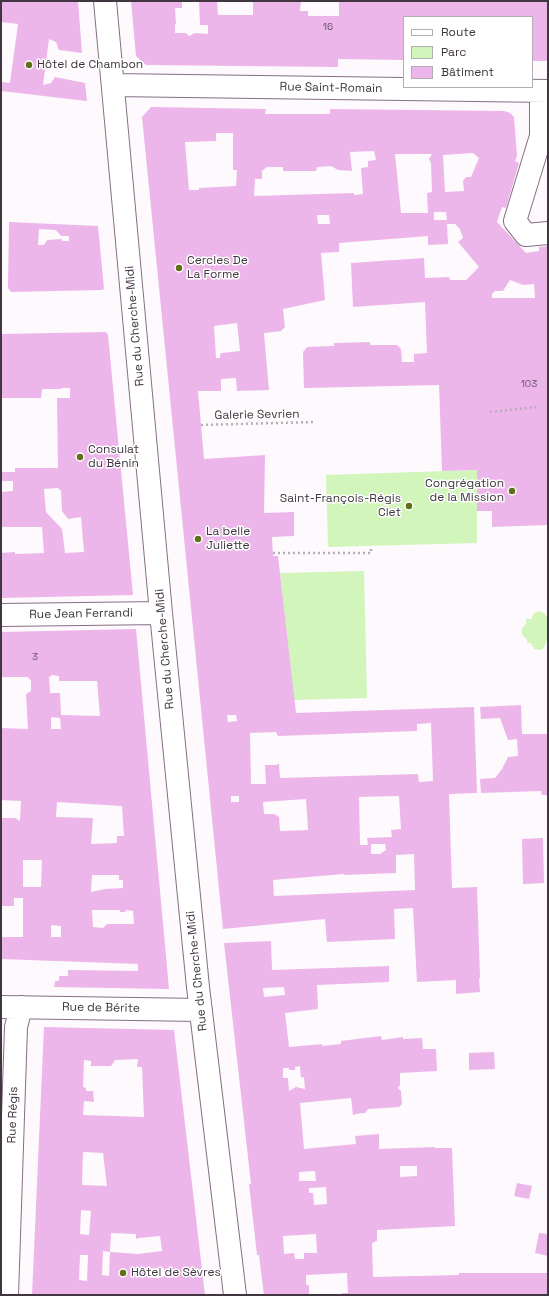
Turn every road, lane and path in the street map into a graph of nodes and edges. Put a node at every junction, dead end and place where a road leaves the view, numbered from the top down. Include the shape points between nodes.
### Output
1 (105, 1) edge
2 (113, 85) junction
3 (544, 91) edge
4 (544, 144) edge
5 (548, 233) edge
6 (536, 407) dead end
7 (490, 412) dead end
8 (313, 422) dead end
9 (202, 425) dead end
10 (371, 546) dead end
11 (272, 553) dead end
12 (161, 613) junction
13 (1, 615) edge
14 (11, 1007) edge
15 (201, 1010) junction
16 (7, 1295) edge
17 (234, 1295) edge

1 - 2 street, Rue du Cherche-Midi
2 - 3 street, Rue Saint-Romain
2 - 12 street, Rue du Cherche-Midi
3 - 4 street
4 - 5 street via 516,221 526,235
6 - 7 path
8 - 9 path, Galerie Sevrien
10 - 11 path via 371,553
12 - 13 street, Rue Jean Ferrandi
12 - 15 street, Rue du Cherche-Midi
14 - 15 street, Rue de Bérite
14 - 16 street, Rue Régis via 16,1027
15 - 17 street, Rue du Cherche-Midi

